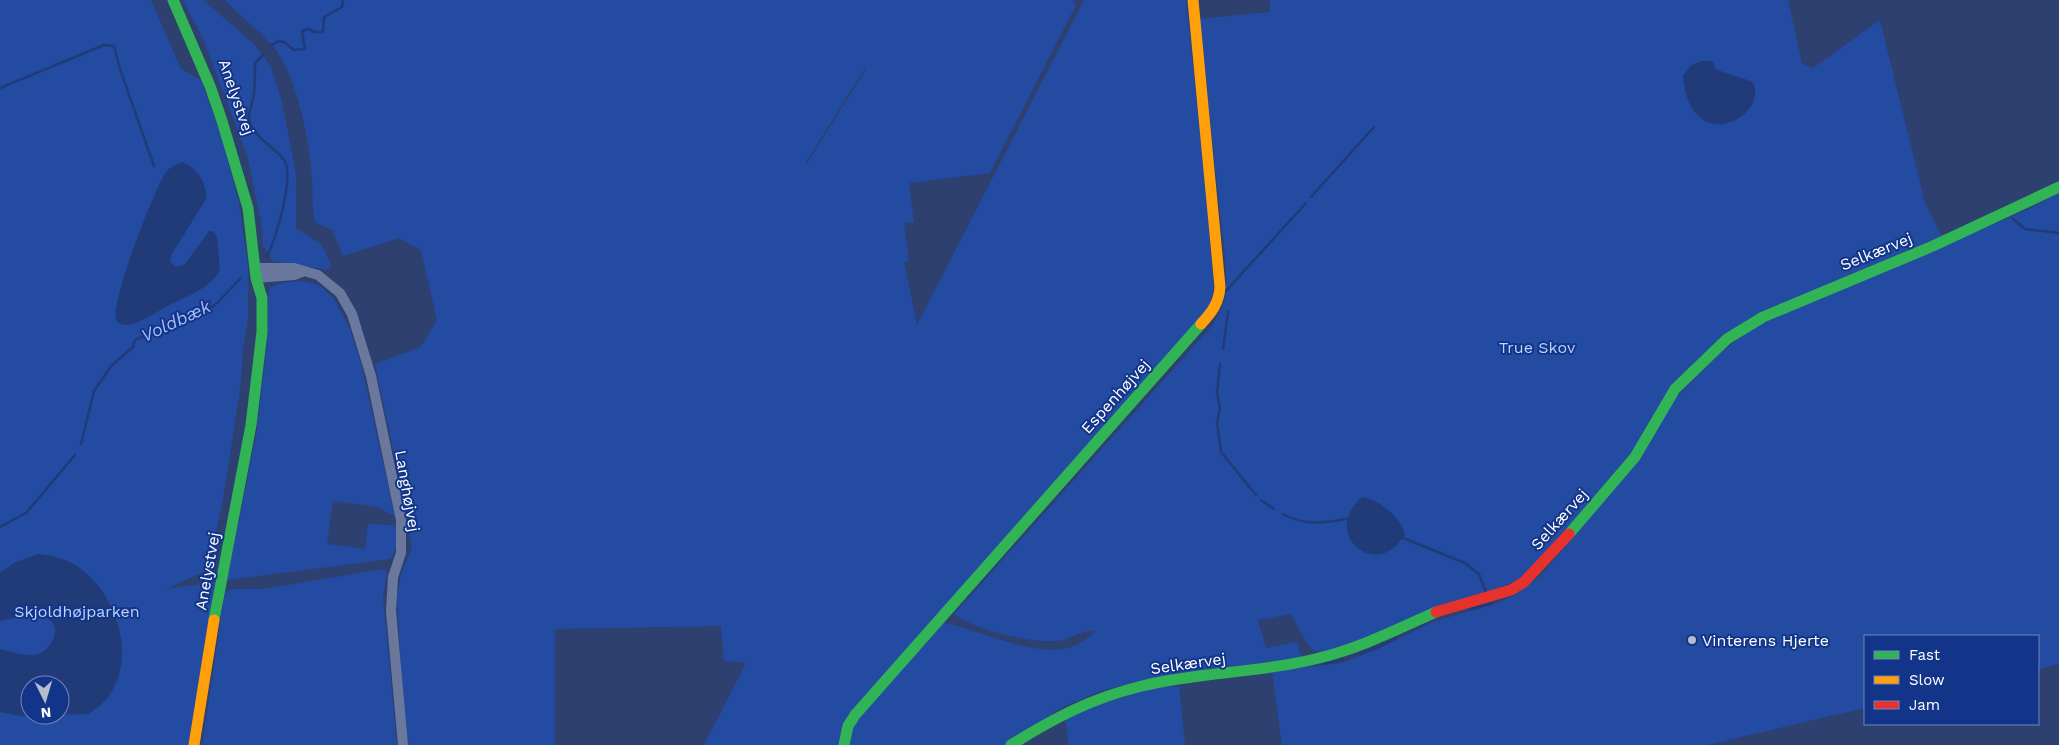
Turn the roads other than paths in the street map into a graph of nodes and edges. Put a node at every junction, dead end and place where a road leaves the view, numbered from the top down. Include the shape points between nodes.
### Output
1 (173, 0) edge
2 (180, 0) edge
3 (1192, 0) edge
4 (2059, 187) edge
5 (248, 208) junction
6 (256, 273) junction
7 (194, 745) edge
8 (403, 745) edge
9 (844, 745) edge
10 (1011, 745) edge

1 - 5 street, Anelystvej via 210,86
2 - 5 street, Anelystvej via 202,45 229,120 251,202
3 - 9 street, Espenhøjvej via 1215,214 1219,299 1214,309 855,715 848,726
4 - 10 street, Selkærvej via 1933,246 1762,317 1727,340 1676,389 1635,457 1617,480 1524,582 1511,590 1438,611 1354,649 1313,660 1144,685 1115,693 1055,717
5 - 6 street, Anelystvej
6 - 7 street, Anelystvej via 261,283 262,314 258,388 220,585
6 - 8 street, Langhøjvej via 294,268 327,280 347,302 371,376 401,520 401,553 393,577 391,611

